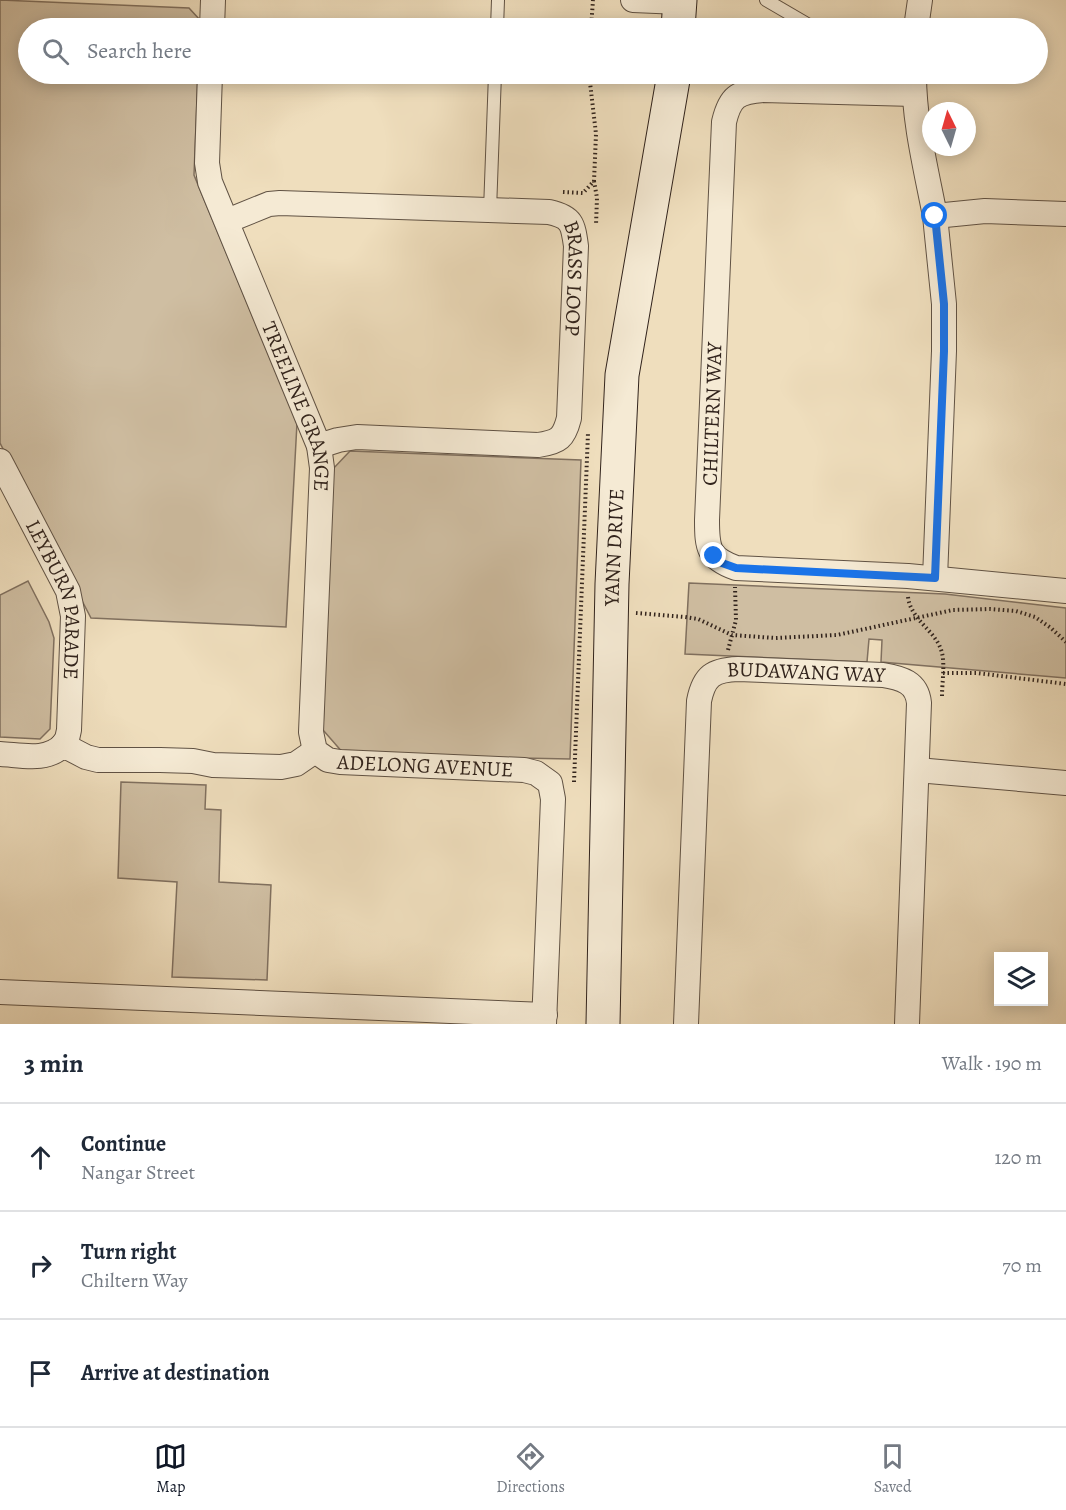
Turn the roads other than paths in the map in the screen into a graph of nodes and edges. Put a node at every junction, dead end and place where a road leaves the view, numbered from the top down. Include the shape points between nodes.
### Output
1 (213, 0) edge
2 (498, 0) edge
3 (633, 0) edge
4 (766, 0) edge
5 (920, 0) edge
6 (679, 10) edge
7 (212, 18) edge
8 (497, 18) edge
9 (797, 18) edge
10 (917, 18) edge
11 (210, 84) edge
12 (495, 84) edge
13 (672, 84) edge
14 (832, 84) edge
15 (914, 84) edge
16 (490, 210) junction
17 (1066, 214) edge
18 (935, 216) junction
19 (227, 221) junction
20 (319, 446) junction
21 (0, 461) edge
22 (935, 578) junction
23 (1066, 591) edge
24 (63, 745) junction
25 (315, 751) junction
26 (0, 754) edge
27 (917, 770) junction
28 (1066, 783) edge
29 (0, 992) edge
30 (544, 1019) edge
31 (603, 1024) edge
32 (686, 1024) edge
33 (907, 1024) edge

1 - 7 street
2 - 8 lane
3 - 6 street
4 - 9 lane
5 - 10 street
11 - 19 street, TREELINE GRANGE via 207,163 210,182
12 - 16 lane
13 - 31 street, YANN DRIVE via 622,375 596,611
14 - 22 street, CHILTERN WAY via 749,91 736,96 728,106 724,122 707,540 714,556 736,568
15 - 18 street
16 - 19 street, BRASS LOOP via 280,203
16 - 20 street, BRASS LOOP via 561,215 572,224 576,246 566,431 560,439 538,445 357,437
17 - 18 street via 985,211
18 - 22 street via 944,304
19 - 20 street, TREELINE GRANGE
20 - 25 street, TREELINE GRANGE via 322,468 311,732
21 - 24 street, LEYBURN PARADE via 68,591 72,606 69,730
22 - 23 street
24 - 25 street, ADELONG AVENUE via 98,760 281,767 296,764
24 - 26 street via 45,756
25 - 30 street, ADELONG AVENUE via 328,760 340,762 524,770 536,772 550,783 553,799
27 - 28 street
27 - 32 street, BUDAWANG WAY via 919,697 910,684 899,678 727,669 712,674 699,701
27 - 33 street, BUDAWANG WAY
29 - 30 street

